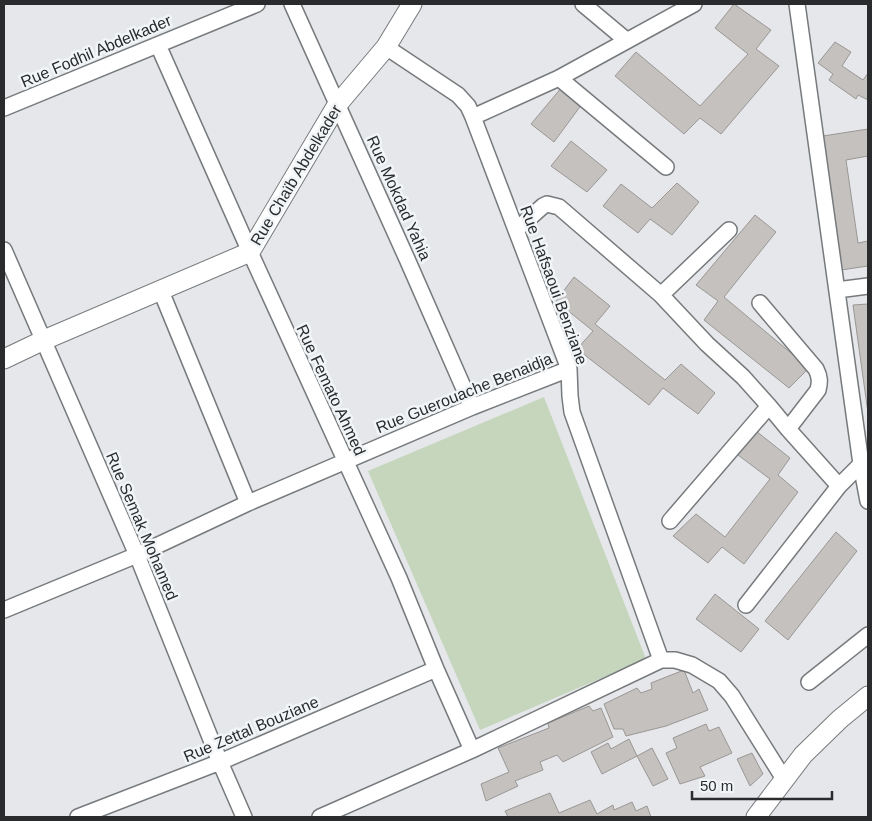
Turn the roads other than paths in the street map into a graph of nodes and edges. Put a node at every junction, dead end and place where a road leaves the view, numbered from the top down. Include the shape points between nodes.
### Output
1 (257, 4) edge
2 (292, 4) edge
3 (412, 4) edge
4 (583, 4) edge
5 (694, 4) edge
6 (797, 4) edge
7 (626, 40) junction
8 (158, 44) junction
9 (386, 47) junction
10 (559, 78) junction
11 (337, 105) junction
12 (4, 108) edge
13 (474, 117) junction
14 (666, 167) dead end
15 (516, 230) junction
16 (729, 230) dead end
17 (4, 250) edge
18 (250, 252) junction
19 (868, 286) edge
20 (837, 290) junction
21 (161, 291) junction
22 (661, 295) junction
23 (760, 303) dead end
24 (44, 340) junction
25 (4, 359) edge
26 (569, 369) junction
27 (769, 406) junction
28 (472, 407) junction
29 (788, 429) junction
30 (345, 462) junction
31 (865, 464) edge
32 (839, 486) junction
33 (868, 501) edge
34 (248, 503) junction
35 (670, 521) dead end
36 (137, 555) junction
37 (746, 605) dead end
38 (4, 610) edge
39 (868, 635) edge
40 (661, 660) junction
41 (436, 669) junction
42 (809, 682) dead end
43 (868, 696) edge
44 (472, 750) junction
45 (220, 762) junction
46 (784, 779) junction
47 (78, 817) edge
48 (244, 817) edge
49 (320, 817) edge
50 (756, 817) edge

1 - 8 street, Rue Fodhil Abdelkader
2 - 11 street, Rue Mokdad Yahia
3 - 9 street, Rue Chaïb Abdelkader
4 - 7 street
5 - 7 street
6 - 20 street
7 - 10 street
8 - 12 street, Rue Fodhil Abdelkader
8 - 18 street, Rue Femato Ahmed
9 - 11 street, Rue Chaïb Abdelkader
9 - 13 street, Rue Hafsaoui Benziane via 458,95
10 - 13 street
10 - 14 street
11 - 18 street, Rue Chaïb Abdelkader
11 - 28 street, Rue Mokdad Yahia
13 - 15 street, Rue Hafsaoui Benziane
15 - 22 street via 543,206 559,207
15 - 26 street, Rue Hafsaoui Benziane
16 - 22 street
17 - 24 street, Rue Semak Mohamed
18 - 21 street, Rue Chaïb Abdelkader
18 - 30 street, Rue Femato Ahmed
19 - 20 street
20 - 31 street
21 - 24 street, Rue Chaïb Abdelkader
21 - 34 street
22 - 27 street
23 - 29 street via 820,376 818,390
24 - 25 street, Rue Chaïb Abdelkader
24 - 36 street, Rue Semak Mohamed
26 - 28 street, Rue Guerouache Benaidja
26 - 40 street, Rue Hafsaoui Benziane via 572,412
27 - 29 street
27 - 35 street
28 - 30 street, Rue Guerouache Benaidja
29 - 32 street
30 - 34 street, Rue Guerouache Benaidja
30 - 41 street, Rue Femato Ahmed via 399,578
31 - 32 street
31 - 33 street
32 - 37 street
34 - 36 street, Rue Guerouache Benaidja
36 - 38 street, Rue Guerouache Benaidja
36 - 45 street, Rue Semak Mohamed
39 - 42 street
40 - 44 street
40 - 46 street via 692,665 719,681 732,696
41 - 44 street, Rue Femato Ahmed
41 - 45 street, Rue Zettal Bouziane
43 - 46 street via 803,755
44 - 49 street
45 - 47 street, Rue Zettal Bouziane
45 - 48 street, Rue Semak Mohamed
46 - 50 street

